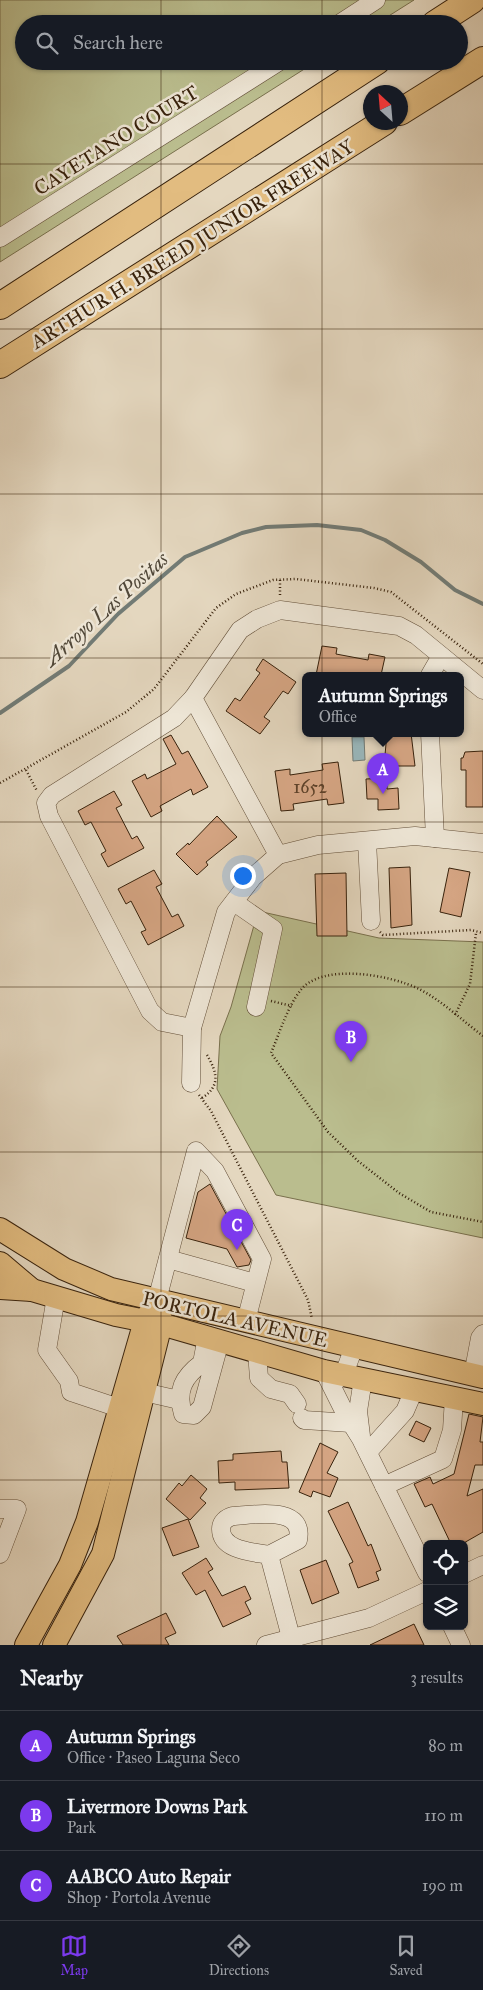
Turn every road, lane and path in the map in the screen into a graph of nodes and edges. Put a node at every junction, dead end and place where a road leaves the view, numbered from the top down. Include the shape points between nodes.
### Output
1 (376, 0) edge
2 (472, 0) edge
3 (353, 15) edge
4 (449, 15) edge
5 (483, 60) edge
6 (468, 69) edge
7 (266, 70) edge
8 (363, 70) edge
9 (467, 70) edge
10 (408, 107) edge
11 (371, 130) edge
12 (0, 238) edge
13 (0, 306) edge
14 (0, 365) edge
15 (441, 656) junction
16 (432, 672) edge
17 (461, 672) edge
18 (464, 675) edge
19 (483, 690) edge
20 (193, 698) junction
21 (430, 737) edge
22 (26, 770) dead end
23 (7, 781) dead end
24 (0, 783) edge
25 (46, 803) junction
26 (435, 838) junction
27 (367, 840) junction
28 (483, 843) edge
29 (278, 855) junction
30 (234, 902) junction
31 (371, 921) joint
32 (476, 932) junction
33 (483, 932) edge
34 (257, 1002) joint
35 (292, 1006) junction
36 (455, 1015) junction
37 (192, 1028) junction
38 (483, 1036) edge
39 (203, 1049) dead end
40 (191, 1083) joint
41 (202, 1098) junction
42 (483, 1222) edge
43 (0, 1229) edge
44 (168, 1259) junction
45 (0, 1263) edge
46 (255, 1283) junction
47 (0, 1288) edge
48 (32, 1290) junction
49 (56, 1297) junction
50 (157, 1300) junction
51 (246, 1321) junction
52 (153, 1322) junction
53 (311, 1325) dead end
54 (483, 1334) edge
55 (213, 1339) junction
56 (354, 1347) junction
57 (258, 1352) junction
58 (478, 1376) edge
59 (344, 1380) junction
60 (144, 1392) junction
61 (411, 1397) junction
62 (454, 1398) junction
63 (179, 1400) junction
64 (483, 1404) edge
65 (119, 1408) junction
66 (351, 1423) junction
67 (364, 1446) junction
68 (384, 1486) junction
69 (0, 1509) edge
70 (0, 1554) edge
71 (269, 1556) dead end
72 (423, 1565) edge
73 (483, 1565) edge
74 (468, 1572) edge
75 (423, 1593) edge
76 (454, 1630) edge
77 (292, 1642) edge
78 (26, 1645) edge
79 (54, 1645) edge
80 (266, 1645) edge
81 (461, 1645) edge

1 - 3 street
2 - 4 highway
5 - 6 highway
7 - 12 street, CAYETANO COURT
8 - 13 highway
9 - 10 highway
11 - 14 highway, ARTHUR H. BREED JUNIOR FREEWAY
15 - 16 street
15 - 17 street
15 - 20 street via 416,635 398,626 280,610 240,630
18 - 19 street
20 - 25 street via 174,718 52,795
20 - 29 street
21 - 26 street
22 - 25 path
23 - 24 path
25 - 37 street via 49,816 150,1011 162,1022
26 - 27 street via 414,836
26 - 28 street
27 - 29 street via 318,845
27 - 31 street
29 - 30 street via 253,877
30 - 34 street via 273,929
30 - 37 street via 226,912
31 - 32 path via 383,935
32 - 33 path
32 - 36 path via 470,984
34 - 35 path
35 - 36 path via 301,990 317,977 372,975 419,989
35 - 42 path via 271,1053 328,1132 365,1166 423,1208
36 - 38 path
37 - 40 street
39 - 41 path via 216,1072 215,1085
40 - 41 path
41 - 53 path via 308,1300
43 - 50 main road, PORTOLA AVENUE via 64,1269 111,1289
44 - 46 street
44 - 46 street via 196,1151 215,1171 262,1259
44 - 50 street
45 - 48 main road, PORTOLA AVENUE
46 - 51 street
47 - 48 main road
48 - 49 main road, PORTOLA AVENUE
49 - 52 main road, PORTOLA AVENUE
49 - 65 street via 47,1350 69,1381 69,1389
50 - 51 main road, PORTOLA AVENUE
50 - 52 main road
51 - 56 main road, PORTOLA AVENUE
52 - 55 main road, PORTOLA AVENUE
52 - 60 main road
52 - 65 main road
54 - 58 street via 480,1338
55 - 57 main road, PORTOLA AVENUE
55 - 63 street via 202,1363 187,1374
55 - 63 street via 202,1407 194,1415 183,1414
56 - 58 main road, PORTOLA AVENUE
56 - 59 street
57 - 59 main road, PORTOLA AVENUE
57 - 66 street via 259,1378 271,1389 290,1394 304,1420
59 - 61 main road, PORTOLA AVENUE
59 - 66 street
59 - 67 street via 358,1411
60 - 63 street
60 - 79 main road via 103,1554
61 - 62 main road, PORTOLA AVENUE
61 - 67 street via 405,1411 390,1429
62 - 64 main road, PORTOLA AVENUE
62 - 68 street via 452,1430 443,1458
65 - 78 main road via 84,1531 70,1565
66 - 67 street
67 - 68 street
68 - 72 street
69 - 70 street via 17,1508
71 - 77 street
73 - 74 street
75 - 77 street via 369,1618
76 - 81 street
77 - 80 street

